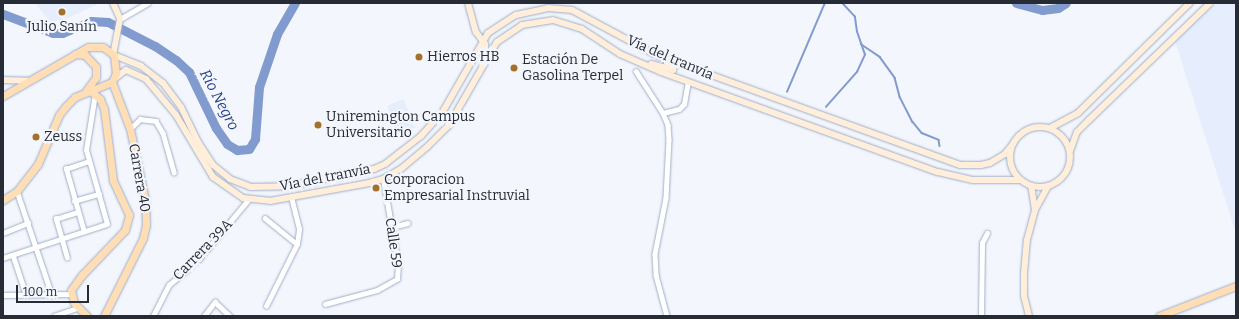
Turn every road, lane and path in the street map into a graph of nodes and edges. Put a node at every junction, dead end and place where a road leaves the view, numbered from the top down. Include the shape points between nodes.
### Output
1 (113, 3) edge
2 (148, 3) edge
3 (468, 3) edge
4 (1190, 3) edge
5 (1210, 3) edge
6 (142, 5) edge
7 (120, 19) junction
8 (116, 40) junction
9 (483, 40) junction
10 (497, 42) junction
11 (107, 48) junction
12 (648, 52) junction
13 (73, 54) junction
14 (113, 54) junction
15 (486, 58) junction
16 (642, 64) junction
17 (636, 71) dead end
18 (3, 80) edge
19 (30, 80) junction
20 (112, 82) junction
21 (688, 82) junction
22 (90, 92) junction
23 (3, 96) edge
24 (663, 113) junction
25 (1050, 128) junction
26 (130, 129) junction
27 (1013, 144) junction
28 (1070, 151) junction
29 (89, 162) junction
30 (174, 172) dead end
31 (383, 179) junction
32 (1020, 180) junction
33 (1031, 186) junction
34 (1048, 186) junction
35 (17, 191) junction
36 (99, 194) junction
37 (292, 197) junction
38 (3, 200) edge
39 (248, 200) junction
40 (74, 201) junction
41 (1035, 210) junction
42 (77, 212) junction
43 (265, 218) dead end
44 (28, 223) junction
45 (408, 224) dead end
46 (392, 228) junction
47 (84, 232) junction
48 (3, 233) edge
49 (986, 233) dead end
50 (61, 239) junction
51 (297, 244) junction
52 (37, 247) junction
53 (13, 255) junction
54 (3, 258) edge
55 (67, 258) dead end
56 (1236, 286) edge
57 (26, 294) junction
58 (71, 294) junction
59 (3, 295) edge
60 (52, 295) junction
61 (324, 304) dead end
62 (266, 306) dead end
63 (77, 308) junction
64 (54, 316) edge
65 (87, 316) edge
66 (104, 316) edge
67 (153, 316) edge
68 (204, 316) edge
69 (230, 316) edge
70 (667, 316) edge
71 (981, 316) edge
72 (1029, 316) edge
73 (1159, 316) edge

1 - 7 main road
2 - 6 street
3 - 9 main road via 476,32
4 - 25 main road via 1078,114
5 - 28 main road via 1077,132
6 - 7 street
7 - 8 main road
8 - 11 main road
8 - 14 main road
9 - 10 main road
9 - 12 main road, Vía del tranvía via 496,27 516,15 536,9 562,8 583,14
9 - 14 main road, Vía del tranvía via 442,113 421,136 396,157 374,169 273,188 245,186 221,173 207,156 181,107 163,83 141,66
9 - 15 main road
10 - 15 main road, Vía del tranvía
10 - 16 main road, Vía del tranvía via 517,28 533,22 562,22 582,28
11 - 13 main road via 88,47
11 - 14 main road
12 - 16 main road via 649,56 672,65 673,69 670,71 647,62
12 - 27 main road, Vía del tranvía via 960,165 990,163 1005,154
13 - 19 main road
13 - 22 main road via 86,55 96,66
14 - 20 main road via 116,73
15 - 31 main road, Vía del tranvía via 468,95 449,125 414,159
16 - 21 main road, Vía del tranvía
17 - 24 street
18 - 19 main road
19 - 23 main road
20 - 22 main road
20 - 26 main road, Carrera 40
20 - 39 main road, Vía del tranvía via 119,73 126,70 146,79 176,115 201,161 218,182
21 - 24 street via 684,104 679,109
21 - 32 main road, Vía del tranvía via 956,178
22 - 29 street via 86,150
22 - 35 main road via 75,97 59,115 38,164
22 - 58 main road via 106,118 113,180 129,219 125,230 82,275
24 - 70 street via 669,140 668,168 666,198 655,254 656,275
25 - 27 main road via 1028,128
25 - 28 main road via 1063,137
26 - 30 street via 140,119 156,121 164,133
26 - 66 main road, Carrera 40 via 145,200 145,232
27 - 32 main road via 1010,159
28 - 34 main road via 1071,160 1063,177
29 - 36 street
29 - 40 street via 66,169
31 - 37 main road, Vía del tranvía
31 - 46 street, Calle 59
32 - 33 main road
33 - 34 main road
33 - 41 main road
34 - 41 main road
35 - 38 main road
35 - 44 street
36 - 40 street
36 - 47 street via 107,224
37 - 39 main road, Vía del tranvía via 263,202
37 - 51 street via 299,229
39 - 67 street, Carrera 39A via 199,259 169,285
40 - 42 street
41 - 72 main road via 1027,240 1024,273 1024,296
42 - 47 street
42 - 50 street via 56,219
43 - 51 street
44 - 48 street
44 - 52 street
45 - 46 street
46 - 61 street, Calle 59 via 398,265 397,279
47 - 50 street
49 - 71 street via 982,243
50 - 52 street
50 - 55 street
51 - 62 street
52 - 53 street
52 - 60 street
53 - 54 street
53 - 57 street
56 - 73 main road
57 - 59 street
57 - 60 street
58 - 60 street
58 - 63 main road
63 - 64 street
63 - 65 main road
68 - 69 street via 213,302

